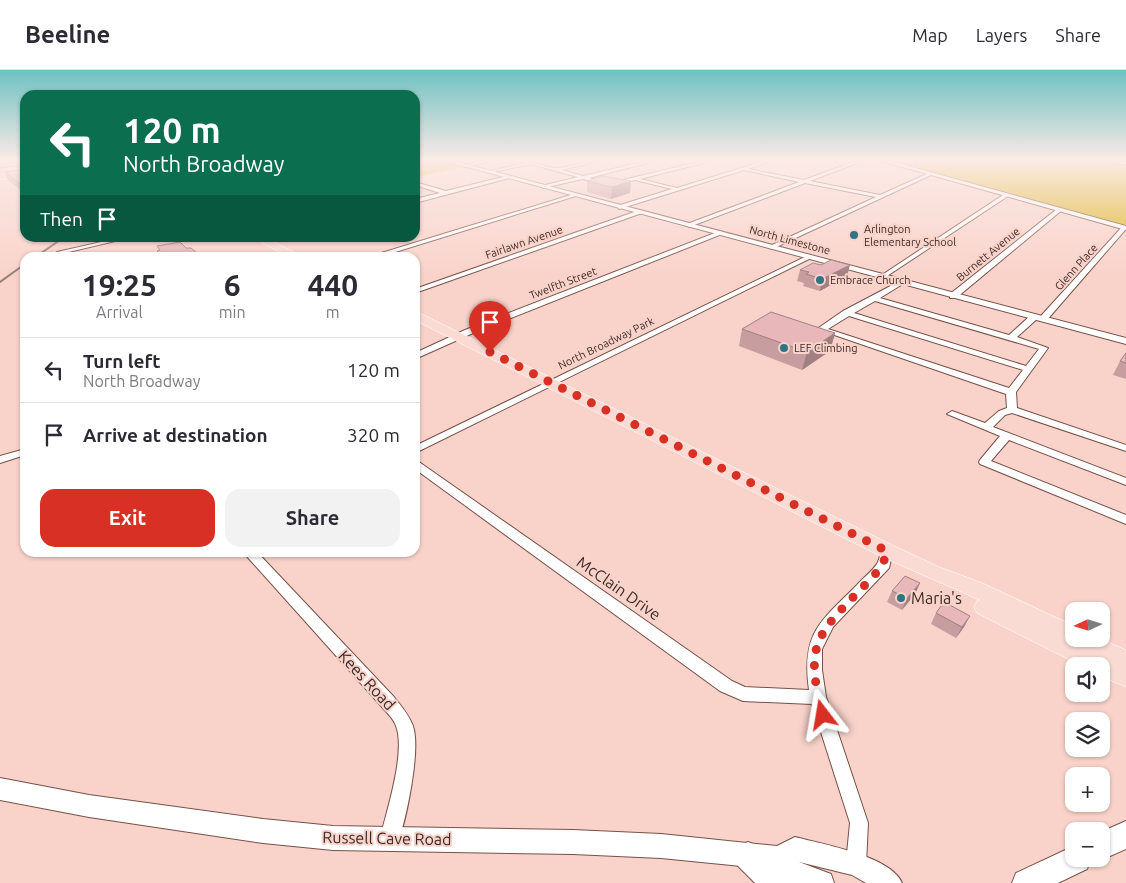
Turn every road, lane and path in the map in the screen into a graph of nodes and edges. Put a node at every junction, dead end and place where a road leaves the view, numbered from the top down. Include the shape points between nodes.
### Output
1 (563, 199) edge
2 (591, 199) edge
3 (644, 199) edge
4 (758, 199) edge
5 (877, 199) edge
6 (1000, 199) edge
7 (1020, 199) edge
8 (619, 206) junction
9 (1059, 210) junction
10 (640, 212) junction
11 (689, 225) junction
12 (1125, 228) edge
13 (720, 233) junction
14 (106, 242) edge
15 (269, 242) edge
16 (772, 247) junction
17 (60, 252) dead end
18 (288, 252) edge
19 (388, 252) edge
20 (809, 257) junction
21 (882, 277) junction
22 (902, 282) junction
23 (420, 289) edge
24 (954, 296) junction
25 (873, 298) junction
26 (846, 313) junction
27 (1034, 317) junction
28 (420, 318) edge
29 (1043, 319) junction
30 (459, 337) junction
31 (1010, 338) junction
32 (1126, 341) edge
33 (420, 354) edge
34 (1027, 369) junction
35 (551, 382) junction
36 (1011, 392) junction
37 (1012, 410) junction
38 (952, 414) dead end
39 (987, 427) junction
40 (1007, 435) junction
41 (420, 448) edge
42 (1126, 448) edge
43 (20, 454) edge
44 (0, 460) edge
45 (420, 468) edge
46 (1126, 482) edge
47 (1126, 520) edge
48 (887, 551) junction
49 (254, 557) edge
50 (932, 572) junction
51 (1065, 632) edge
52 (1098, 648) edge
53 (1126, 661) edge
54 (1126, 677) edge
55 (818, 697) junction
56 (0, 789) edge
57 (1126, 835) edge
58 (390, 838) junction
59 (1110, 842) edge
60 (748, 856) joint
61 (856, 864) junction
62 (1065, 865) edge
63 (782, 871) edge
64 (822, 883) edge
65 (890, 883) edge
66 (1026, 883) edge

1 - 19 street
2 - 8 street, North Limestone
3 - 8 street
4 - 11 street
5 - 16 street
6 - 21 street
7 - 9 street
8 - 10 street, North Limestone
9 - 12 street
9 - 24 street, Burnett Avenue
10 - 11 street, North Limestone
10 - 23 street, Fairlawn Avenue
11 - 13 street, North Limestone
12 - 29 street, Glenn Place
13 - 16 street, North Limestone
13 - 30 street, Twelfth Street
14 - 17 street
15 - 18 main road
16 - 20 street, North Limestone
20 - 21 street, North Limestone
20 - 35 street, North Broadway Park
21 - 22 street, North Limestone
22 - 24 street, North Limestone
22 - 25 street
24 - 27 street, North Limestone
25 - 26 street
25 - 31 street
26 - 34 street
26 - 36 street via 821,328
27 - 29 street, North Limestone
27 - 31 street
28 - 30 main road
29 - 32 street, North Limestone
30 - 33 street, Twelfth Street
30 - 35 main road
31 - 34 street via 1044,348
34 - 36 street
35 - 41 street, North Broadway Park
35 - 48 main road
36 - 37 street
37 - 39 street via 1002,413
37 - 42 street
38 - 39 street
39 - 40 street
40 - 46 street
40 - 47 street via 984,462
43 - 44 street
45 - 55 street, McClain Drive via 726,686 744,694
48 - 50 main road
48 - 55 street via 884,565 828,623 820,636 815,649 814,670
49 - 58 street, Kees Road via 388,702 406,728 407,749
50 - 51 main road via 974,588
50 - 54 main road via 969,599
52 - 53 main road
55 - 61 street via 860,823
56 - 58 street, Russell Cave Road via 89,806 263,831 333,838
57 - 59 main road
58 - 60 street, Russell Cave Road via 661,846
60 - 63 main road via 768,876
61 - 63 street via 794,849
61 - 65 street
62 - 66 main road
63 - 64 street

